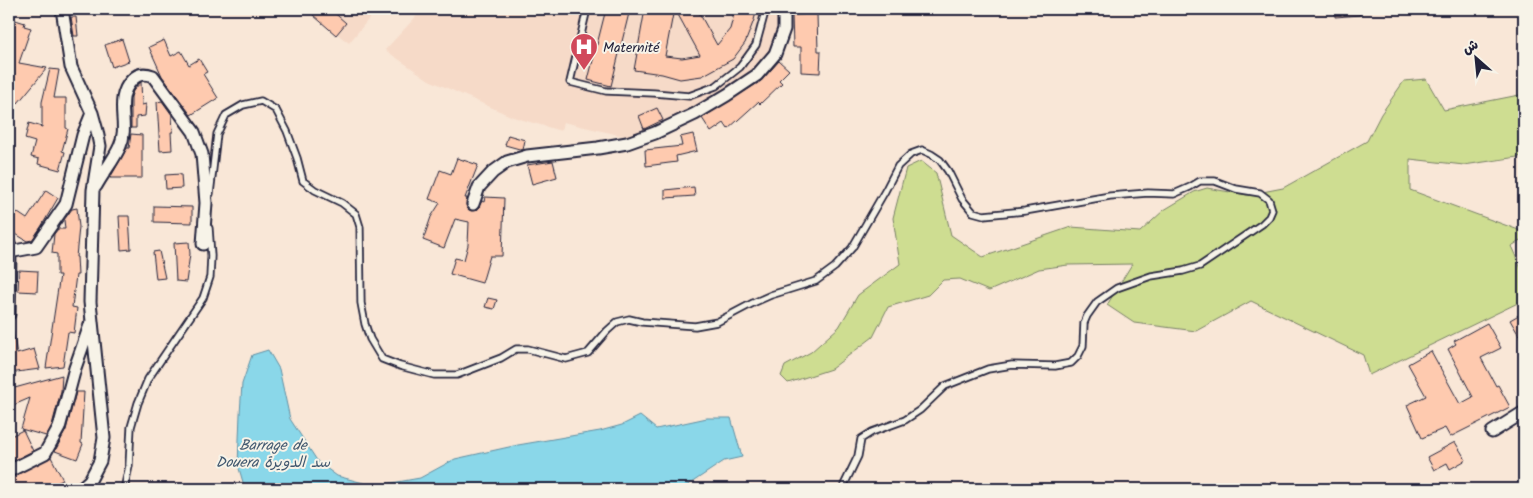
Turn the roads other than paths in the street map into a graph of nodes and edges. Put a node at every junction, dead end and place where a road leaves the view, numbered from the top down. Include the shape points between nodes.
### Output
1 (62, 9) edge
2 (587, 9) edge
3 (764, 9) edge
4 (784, 9) edge
5 (92, 114) junction
6 (93, 190) junction
7 (473, 204) dead end
8 (203, 244) dead end
9 (9, 252) edge
10 (9, 314) edge
11 (91, 321) junction
12 (1524, 412) edge
13 (1492, 432) dead end
14 (9, 471) edge
15 (80, 489) edge
16 (123, 489) edge
17 (844, 489) edge

1 - 5 street via 71,67
2 - 3 lane via 570,82 606,91 690,96 716,86 740,67 756,45
4 - 7 street via 784,29 775,54 756,75 727,95 655,133 627,142 527,156 507,162 479,187
5 - 6 street via 100,146
5 - 9 street via 82,135 66,204 36,247
6 - 8 street via 120,146 122,98 126,86 135,76 153,76 194,132 202,154 206,203
6 - 11 street
9 - 10 street
11 - 14 street via 59,428 45,453
11 - 15 street via 104,438 100,461 90,480
12 - 13 street
16 - 17 lane via 129,466 131,427 138,403 148,379 203,298 210,278 208,220 217,134 226,115 243,104 261,102 276,110 287,130 303,181 356,214 360,227 364,324 382,359 434,376 457,376 516,349 566,359 588,353 617,322 629,319 695,326 717,322 771,295 816,281 835,267 852,248 898,166 911,154 922,150 940,160 962,199 973,212 984,216 1110,196 1174,194 1200,182 1215,181 1260,193 1269,200 1272,210 1262,224 1200,266 1151,276 1117,288 1097,302 1084,323 1083,346 1072,362 1055,366 1012,365 988,369 945,386 905,420 861,439 858,456

